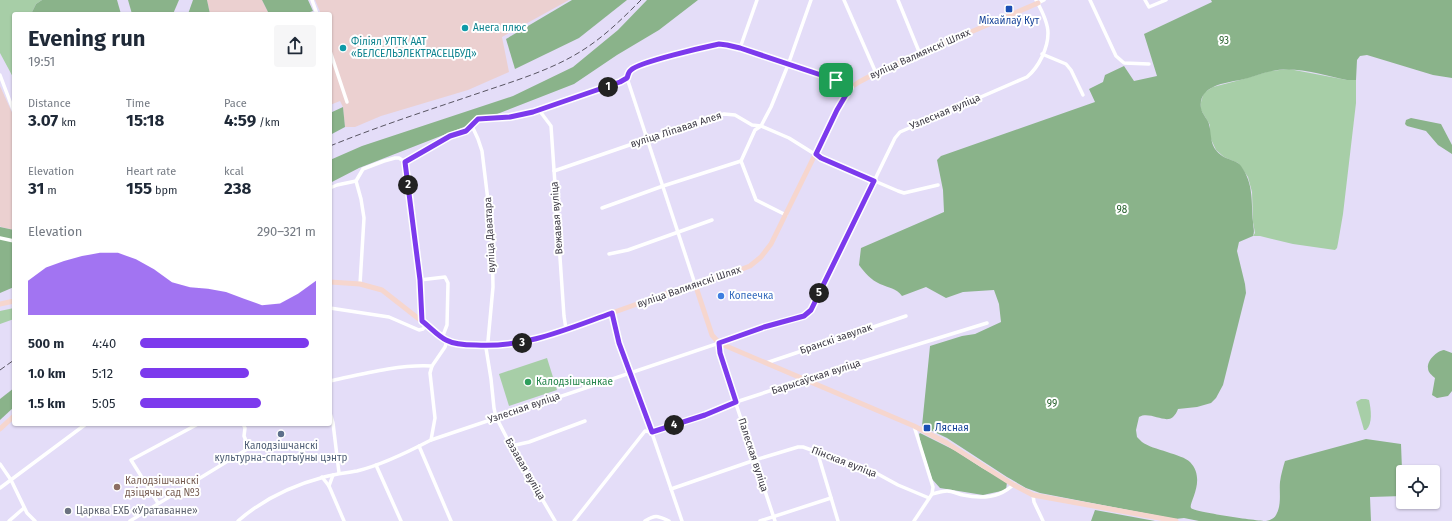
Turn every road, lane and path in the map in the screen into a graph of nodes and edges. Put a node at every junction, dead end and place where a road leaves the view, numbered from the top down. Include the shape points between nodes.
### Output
1 (312, 0) edge
2 (757, 0) edge
3 (811, 0) edge
4 (844, 0) edge
5 (898, 0) edge
6 (1044, 0) edge
7 (1090, 0) edge
8 (1145, 0) edge
9 (1166, 0) edge
10 (1037, 1) edge
11 (316, 12) edge
12 (740, 48) junction
13 (920, 54) junction
14 (1042, 54) junction
15 (332, 57) edge
16 (788, 64) junction
17 (1148, 64) dead end
18 (876, 73) junction
19 (0, 75) edge
20 (627, 78) junction
21 (850, 88) junction
22 (1083, 95) dead end
23 (347, 102) dead end
24 (12, 107) edge
25 (539, 110) junction
26 (472, 126) junction
27 (761, 126) junction
28 (648, 139) junction
29 (816, 154) junction
30 (741, 161) junction
31 (405, 162) junction
32 (554, 171) junction
33 (356, 181) junction
34 (874, 181) junction
35 (938, 185) dead end
36 (662, 186) junction
37 (332, 187) edge
38 (602, 208) dead end
39 (786, 215) junction
40 (712, 220) dead end
41 (678, 232) junction
42 (0, 238) edge
43 (12, 241) edge
44 (609, 254) dead end
45 (420, 280) junction
46 (332, 282) edge
47 (360, 284) junction
48 (696, 284) junction
49 (12, 301) edge
50 (0, 304) edge
51 (332, 308) edge
52 (612, 313) junction
53 (906, 316) dead end
54 (424, 323) junction
55 (987, 323) dead end
56 (566, 329) junction
57 (445, 339) junction
58 (719, 343) junction
59 (486, 346) junction
60 (766, 363) junction
61 (432, 366) junction
62 (631, 372) junction
63 (804, 380) junction
64 (332, 381) edge
65 (736, 402) junction
66 (496, 417) junction
67 (12, 418) edge
68 (332, 420) edge
69 (585, 421) dead end
70 (650, 425) junction
71 (83, 426) edge
72 (194, 426) edge
73 (244, 426) edge
74 (914, 426) junction
75 (0, 429) edge
76 (645, 431) junction
77 (652, 432) junction
78 (430, 440) junction
79 (419, 446) junction
80 (511, 446) junction
81 (817, 451) junction
82 (755, 460) junction
83 (0, 464) edge
84 (376, 465) junction
85 (339, 473) junction
86 (333, 475) junction
87 (322, 477) junction
88 (11, 480) junction
89 (1014, 484) junction
90 (329, 486) junction
91 (0, 488) edge
92 (672, 489) junction
93 (1033, 495) junction
94 (931, 496) junction
95 (830, 498) junction
96 (158, 503) junction
97 (24, 508) junction
98 (774, 516) junction
99 (9, 521) edge
100 (35, 521) edge
101 (130, 521) edge
102 (238, 521) edge
103 (344, 521) edge
104 (400, 521) edge
105 (451, 521) edge
106 (555, 521) edge
107 (574, 521) edge
108 (645, 521) edge
109 (669, 521) edge
110 (682, 521) edge
111 (760, 521) edge
112 (775, 521) edge
113 (838, 521) edge
114 (914, 521) edge
115 (1043, 521) edge
116 (1176, 521) edge

1 - 11 street
2 - 12 street
3 - 16 street
4 - 18 street
5 - 13 street
6 - 10 street, вуліца Валмянскі Шлях
7 - 17 street via 1116,56 1124,63
8 - 9 street via 1148,7
10 - 13 main road, вуліца Валмянскі Шлях
10 - 14 street, Узлесная вуліца via 1048,33
12 - 16 street
12 - 20 street via 719,44 675,55 632,68
13 - 18 main road, вуліца Валмянскі Шлях
14 - 22 street via 1066,64
14 - 34 street, Узлесная вуліца via 1035,69 1027,77 900,132
15 - 23 street
16 - 21 street
16 - 27 street
18 - 21 main road, вуліца Валмянскі Шлях
19 - 24 street
20 - 25 street via 606,88
20 - 28 street
21 - 29 main road, вуліца Валмянскі Шлях
25 - 26 street via 510,117 482,118 476,120
25 - 32 street, Вежавая вуліца via 551,126
26 - 31 street
26 - 59 street, вуліца Даватара via 482,151 492,234 493,287
27 - 28 street, вуліца Ліпавая Алея via 752,125 735,115 724,114
27 - 29 street, вуліца Ліпавая Алея via 789,138
27 - 30 street via 755,130
28 - 32 street, вуліца Ліпавая Алея
28 - 36 street
29 - 34 street, вуліца Ліпавая Алея
29 - 39 main road, вуліца Валмянскі Шлях
30 - 36 street
30 - 39 street via 756,200
31 - 33 street via 395,158 363,169
31 - 45 street
32 - 56 street, Вежавая вуліца
33 - 37 street
33 - 47 street via 364,218
34 - 35 street, вуліца Ліпавая Алея via 904,193
34 - 58 street, Узлесная вуліца via 811,310 804,316
36 - 38 street
36 - 41 street
39 - 48 main road, вуліца Валмянскі Шлях via 771,244 750,266
40 - 41 street
41 - 44 street
41 - 48 street
42 - 43 street
45 - 54 street
45 - 57 street via 446,277 448,283
46 - 47 main road, вуліца Валмянскі Шлях
47 - 54 main road, вуліца Валмянскі Шлях via 382,290
48 - 52 main road, вуліца Валмянскі Шлях
48 - 58 main road via 712,335
49 - 50 main road
51 - 54 street via 389,317 419,330 423,329
52 - 56 main road, вуліца Валмянскі Шлях
52 - 62 street via 619,343
53 - 60 street, Бранскі завулак
54 - 57 main road, вуліца Валмянскі Шлях
55 - 63 street, Барысаўская вуліца
56 - 59 main road, вуліца Валмянскі Шлях via 536,340
57 - 59 main road, вуліца Валмянскі Шлях via 459,344
57 - 61 street via 445,347
58 - 60 main road
58 - 62 street, Узлесная вуліца
58 - 65 street, Палеская вуліца
59 - 66 street, Бэзавая вуліца
60 - 63 main road
61 - 64 street via 374,371
61 - 78 street via 430,378 435,418
62 - 66 street, Узлесная вуліца
62 - 70 street
63 - 65 street, Барысаўская вуліца
63 - 74 main road
65 - 77 street, Барысаўская вуліца
65 - 82 street, Палеская вуліца
66 - 78 street, Узлесная вуліца
66 - 80 street, Бэзавая вуліца
67 - 75 main road
68 - 85 street
69 - 80 street
70 - 76 street
70 - 77 street
71 - 88 street
72 - 96 street via 131,460
73 - 96 street via 244,436 249,448
74 - 89 main road
74 - 94 street via 932,487
76 - 77 street, Барысаўская вуліца
76 - 107 street
77 - 92 street
78 - 79 street, Узлесная вуліца
79 - 84 street, Узлесная вуліца
79 - 105 street
80 - 106 street, Бэзавая вуліца
81 - 82 street, Пінская вуліца via 798,447
81 - 94 street, Пінская вуліца
81 - 95 street
82 - 92 street, Пінская вуліца
82 - 98 street, Палеская вуліца
83 - 88 street
84 - 85 street, Узлесная вуліца
84 - 104 street
85 - 86 street, Узлесная вуліца
86 - 87 street, Узлесная вуліца
86 - 90 street
87 - 90 street
87 - 102 street, Узлесная вуліца via 284,492 256,507
88 - 91 street
88 - 97 street
89 - 93 main road
89 - 94 street via 1001,494 984,497 965,496 949,491
90 - 103 street
92 - 110 street
93 - 115 street
93 - 116 main road
94 - 114 street
95 - 98 street
95 - 113 street
96 - 101 street
97 - 99 street
97 - 100 street
98 - 111 street
98 - 112 street, Палеская вуліца
108 - 109 street via 657,516

